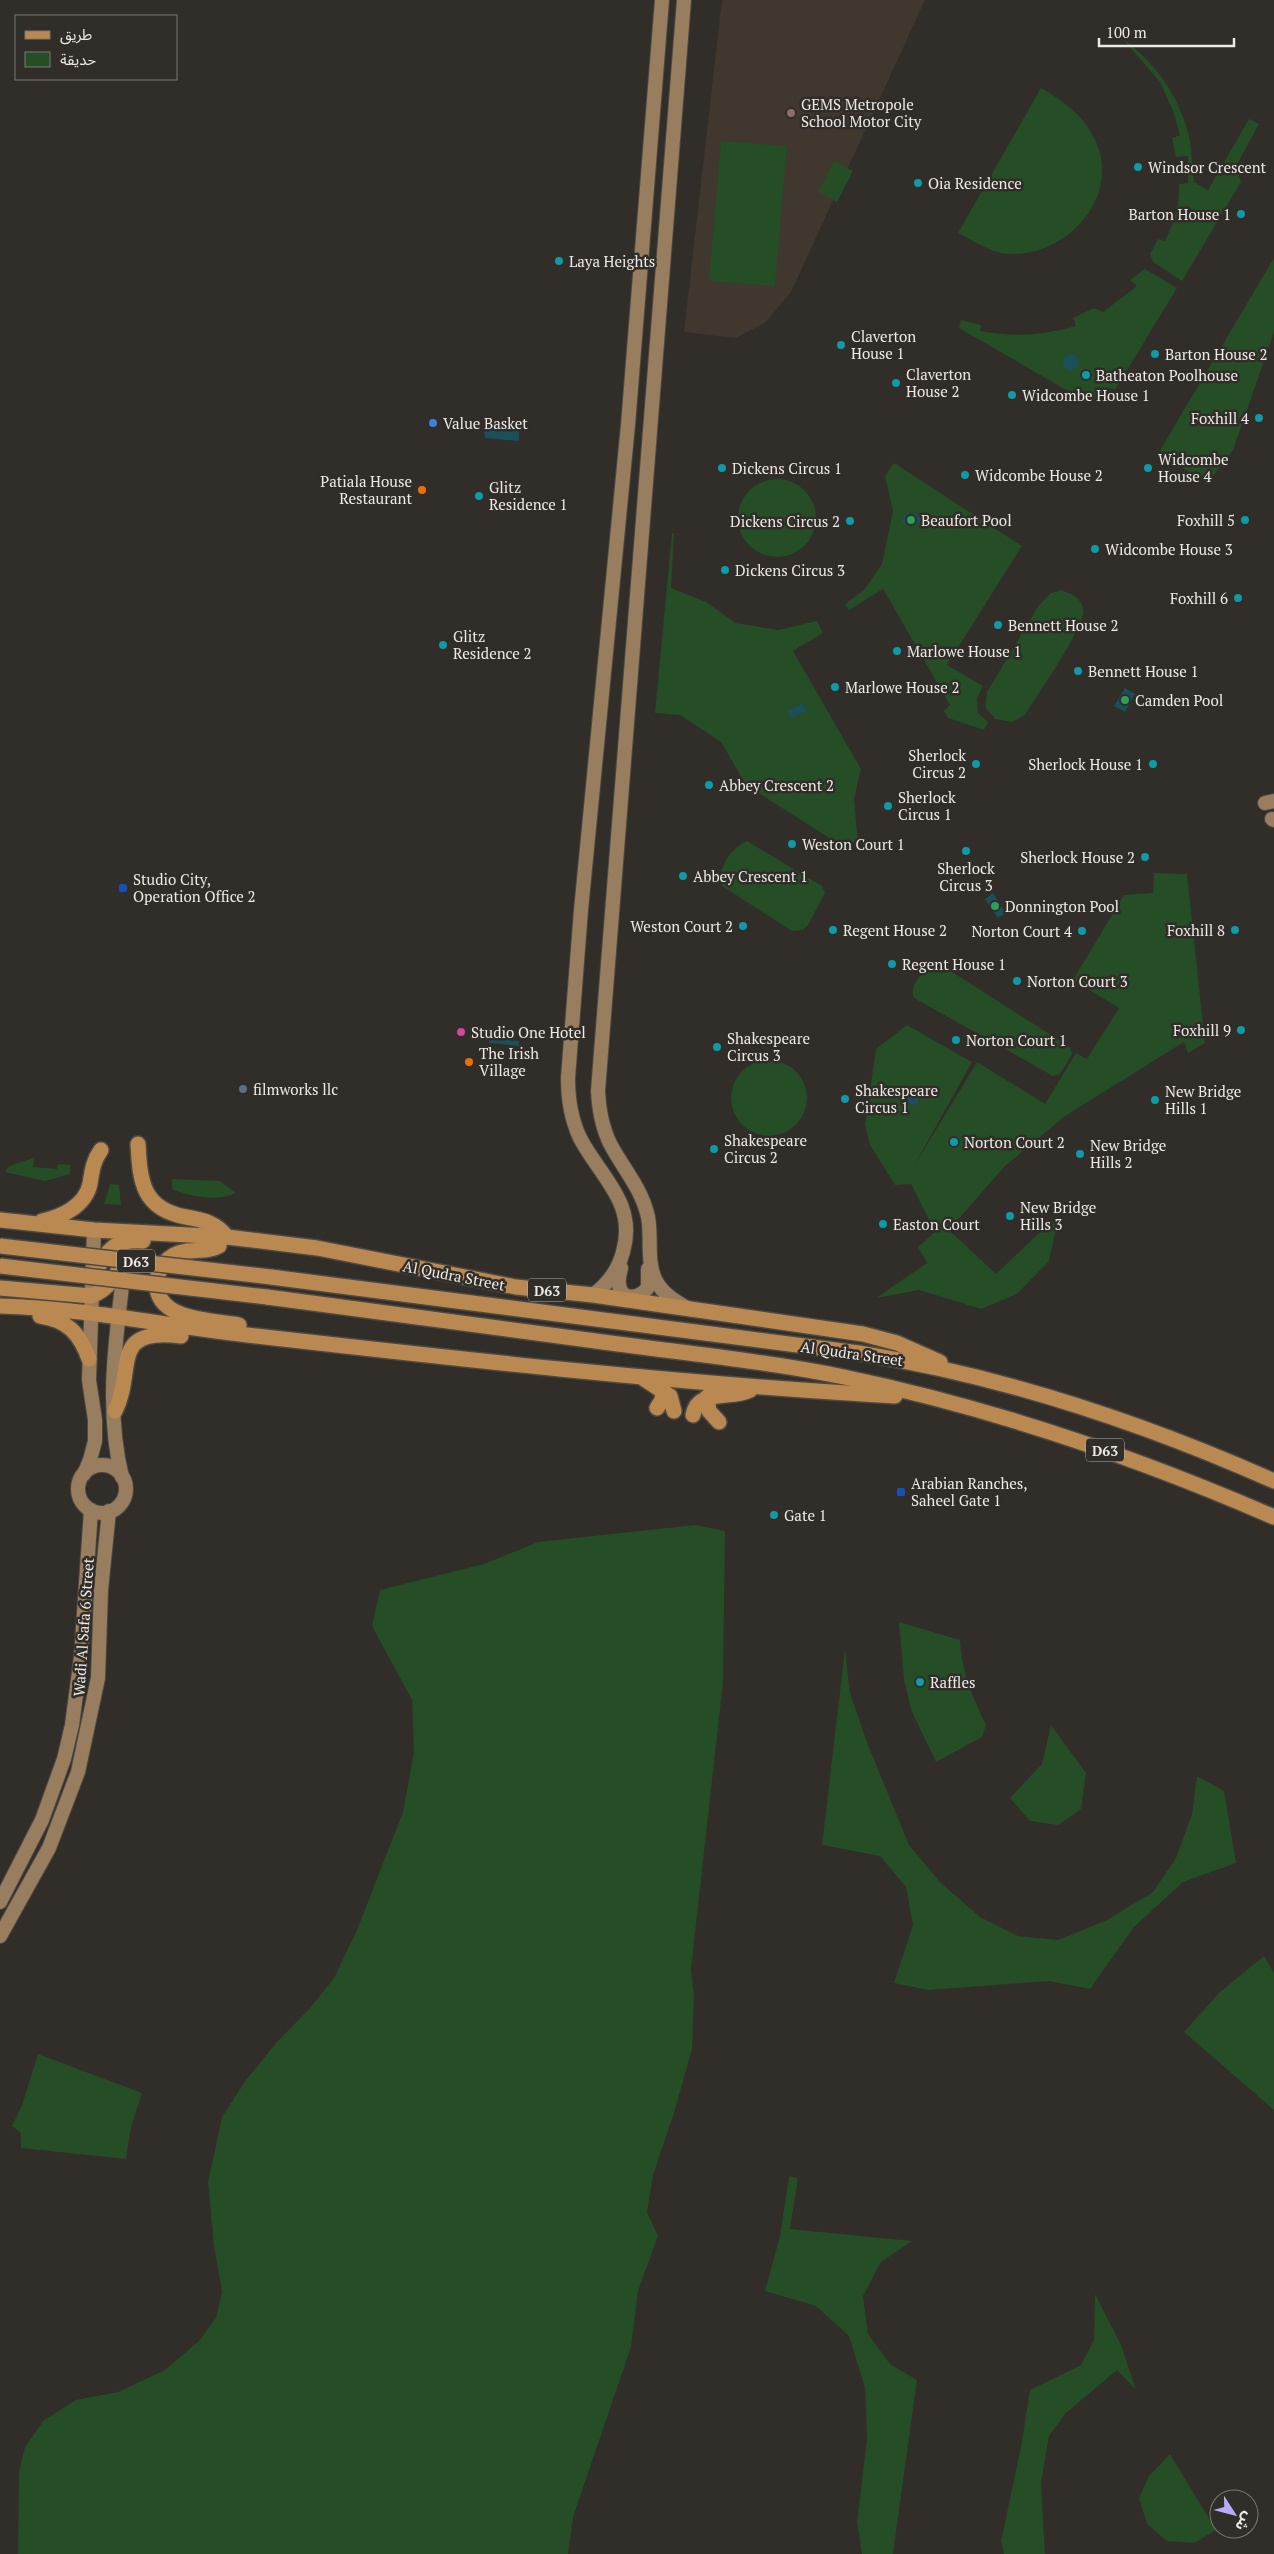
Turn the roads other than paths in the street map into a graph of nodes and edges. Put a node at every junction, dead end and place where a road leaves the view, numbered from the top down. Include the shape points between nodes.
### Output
1 (662, 0) edge
2 (684, 0) edge
3 (138, 1144) dead end
4 (101, 1150) dead end
5 (0, 1220) edge
6 (28, 1222) junction
7 (94, 1230) junction
8 (128, 1235) junction
9 (223, 1241) junction
10 (651, 1241) junction
11 (0, 1246) edge
12 (623, 1252) junction
13 (125, 1258) junction
14 (0, 1266) edge
15 (92, 1277) junction
16 (0, 1288) edge
17 (593, 1295) junction
18 (90, 1296) junction
19 (5, 1306) edge
20 (688, 1309) junction
21 (90, 1313) junction
22 (118, 1317) junction
23 (216, 1332) junction
24 (253, 1336) junction
25 (89, 1359) junction
26 (959, 1372) junction
27 (643, 1378) junction
28 (754, 1387) junction
29 (663, 1391) junction
30 (707, 1397) junction
31 (931, 1398) junction
32 (657, 1408) dead end
33 (115, 1411) junction
34 (674, 1411) dead end
35 (692, 1415) dead end
36 (719, 1422) dead end
37 (84, 1474) junction
38 (122, 1477) junction
39 (1274, 1481) edge
40 (91, 1510) junction
41 (109, 1511) junction
42 (1274, 1517) edge
43 (0, 1902) edge
44 (0, 1936) edge

1 - 12 main road via 628,425 568,1078 571,1114 580,1137 624,1209 627,1226
2 - 10 main road via 598,1079 598,1103 603,1126 612,1148 639,1191
3 - 9 main road via 141,1184 152,1199 176,1215 218,1226
4 - 6 main road via 80,1203 59,1216
5 - 6 main road, Al Qudra Street / D63
6 - 7 main road, Al Qudra Street / D63
7 - 8 main road, Al Qudra Street / D63
7 - 15 main road
8 - 9 main road, Al Qudra Street / D63
8 - 13 main road
8 - 15 main road via 110,1249
9 - 17 main road, Al Qudra Street / D63 via 316,1248 516,1287
9 - 24 main road via 207,1251 182,1252 168,1258 160,1270 158,1293 166,1306 178,1314 243,1326
10 - 12 main road via 648,1287 641,1296 629,1297 620,1290
10 - 20 main road via 655,1279 664,1292
11 - 26 main road, Al Qudra Street / D63, bridge via 271,1277 858,1353
12 - 17 main road via 612,1277
13 - 18 main road via 109,1284
13 - 22 main road
14 - 31 main road, Al Qudra Street / D63, bridge via 267,1297 763,1363 843,1377
15 - 18 main road
16 - 18 main road
17 - 20 main road, Al Qudra Street / D63
18 - 21 main road
19 - 21 main road, Al Qudra Street / D63
19 - 25 main road via 64,1322 78,1335
20 - 26 main road, Al Qudra Street / D63 via 863,1334 913,1349
21 - 22 main road, Al Qudra Street / D63
21 - 25 main road
22 - 23 main road, Al Qudra Street / D63
22 - 33 main road via 114,1356
23 - 24 main road, Al Qudra Street / D63
23 - 33 main road via 199,1337 159,1334 138,1342 127,1356 124,1388
24 - 27 main road, Al Qudra Street / D63
25 - 37 main road via 95,1420 94,1441
26 - 39 main road, Al Qudra Street / D63 via 1045,1395 1122,1421
27 - 28 main road, Al Qudra Street / D63
27 - 29 main road
28 - 30 main road via 739,1394
28 - 31 main road, Al Qudra Street / D63
29 - 32 main road
29 - 34 main road via 672,1400
30 - 35 main road via 697,1404
30 - 36 main road via 710,1411
31 - 42 main road, Al Qudra Street / D63 via 1094,1446
33 - 38 main road via 116,1448
37 - 38 main road via 94,1467 106,1466
37 - 40 main road via 78,1486 79,1494
38 - 41 main road via 124,1497 116,1508
40 - 41 main road
40 - 43 main road, Wadi Al Safa 6 Street via 81,1657 72,1725 64,1759 42,1820
41 - 44 main road, Wadi Al Safa 6 Street via 98,1678 78,1772 49,1848

